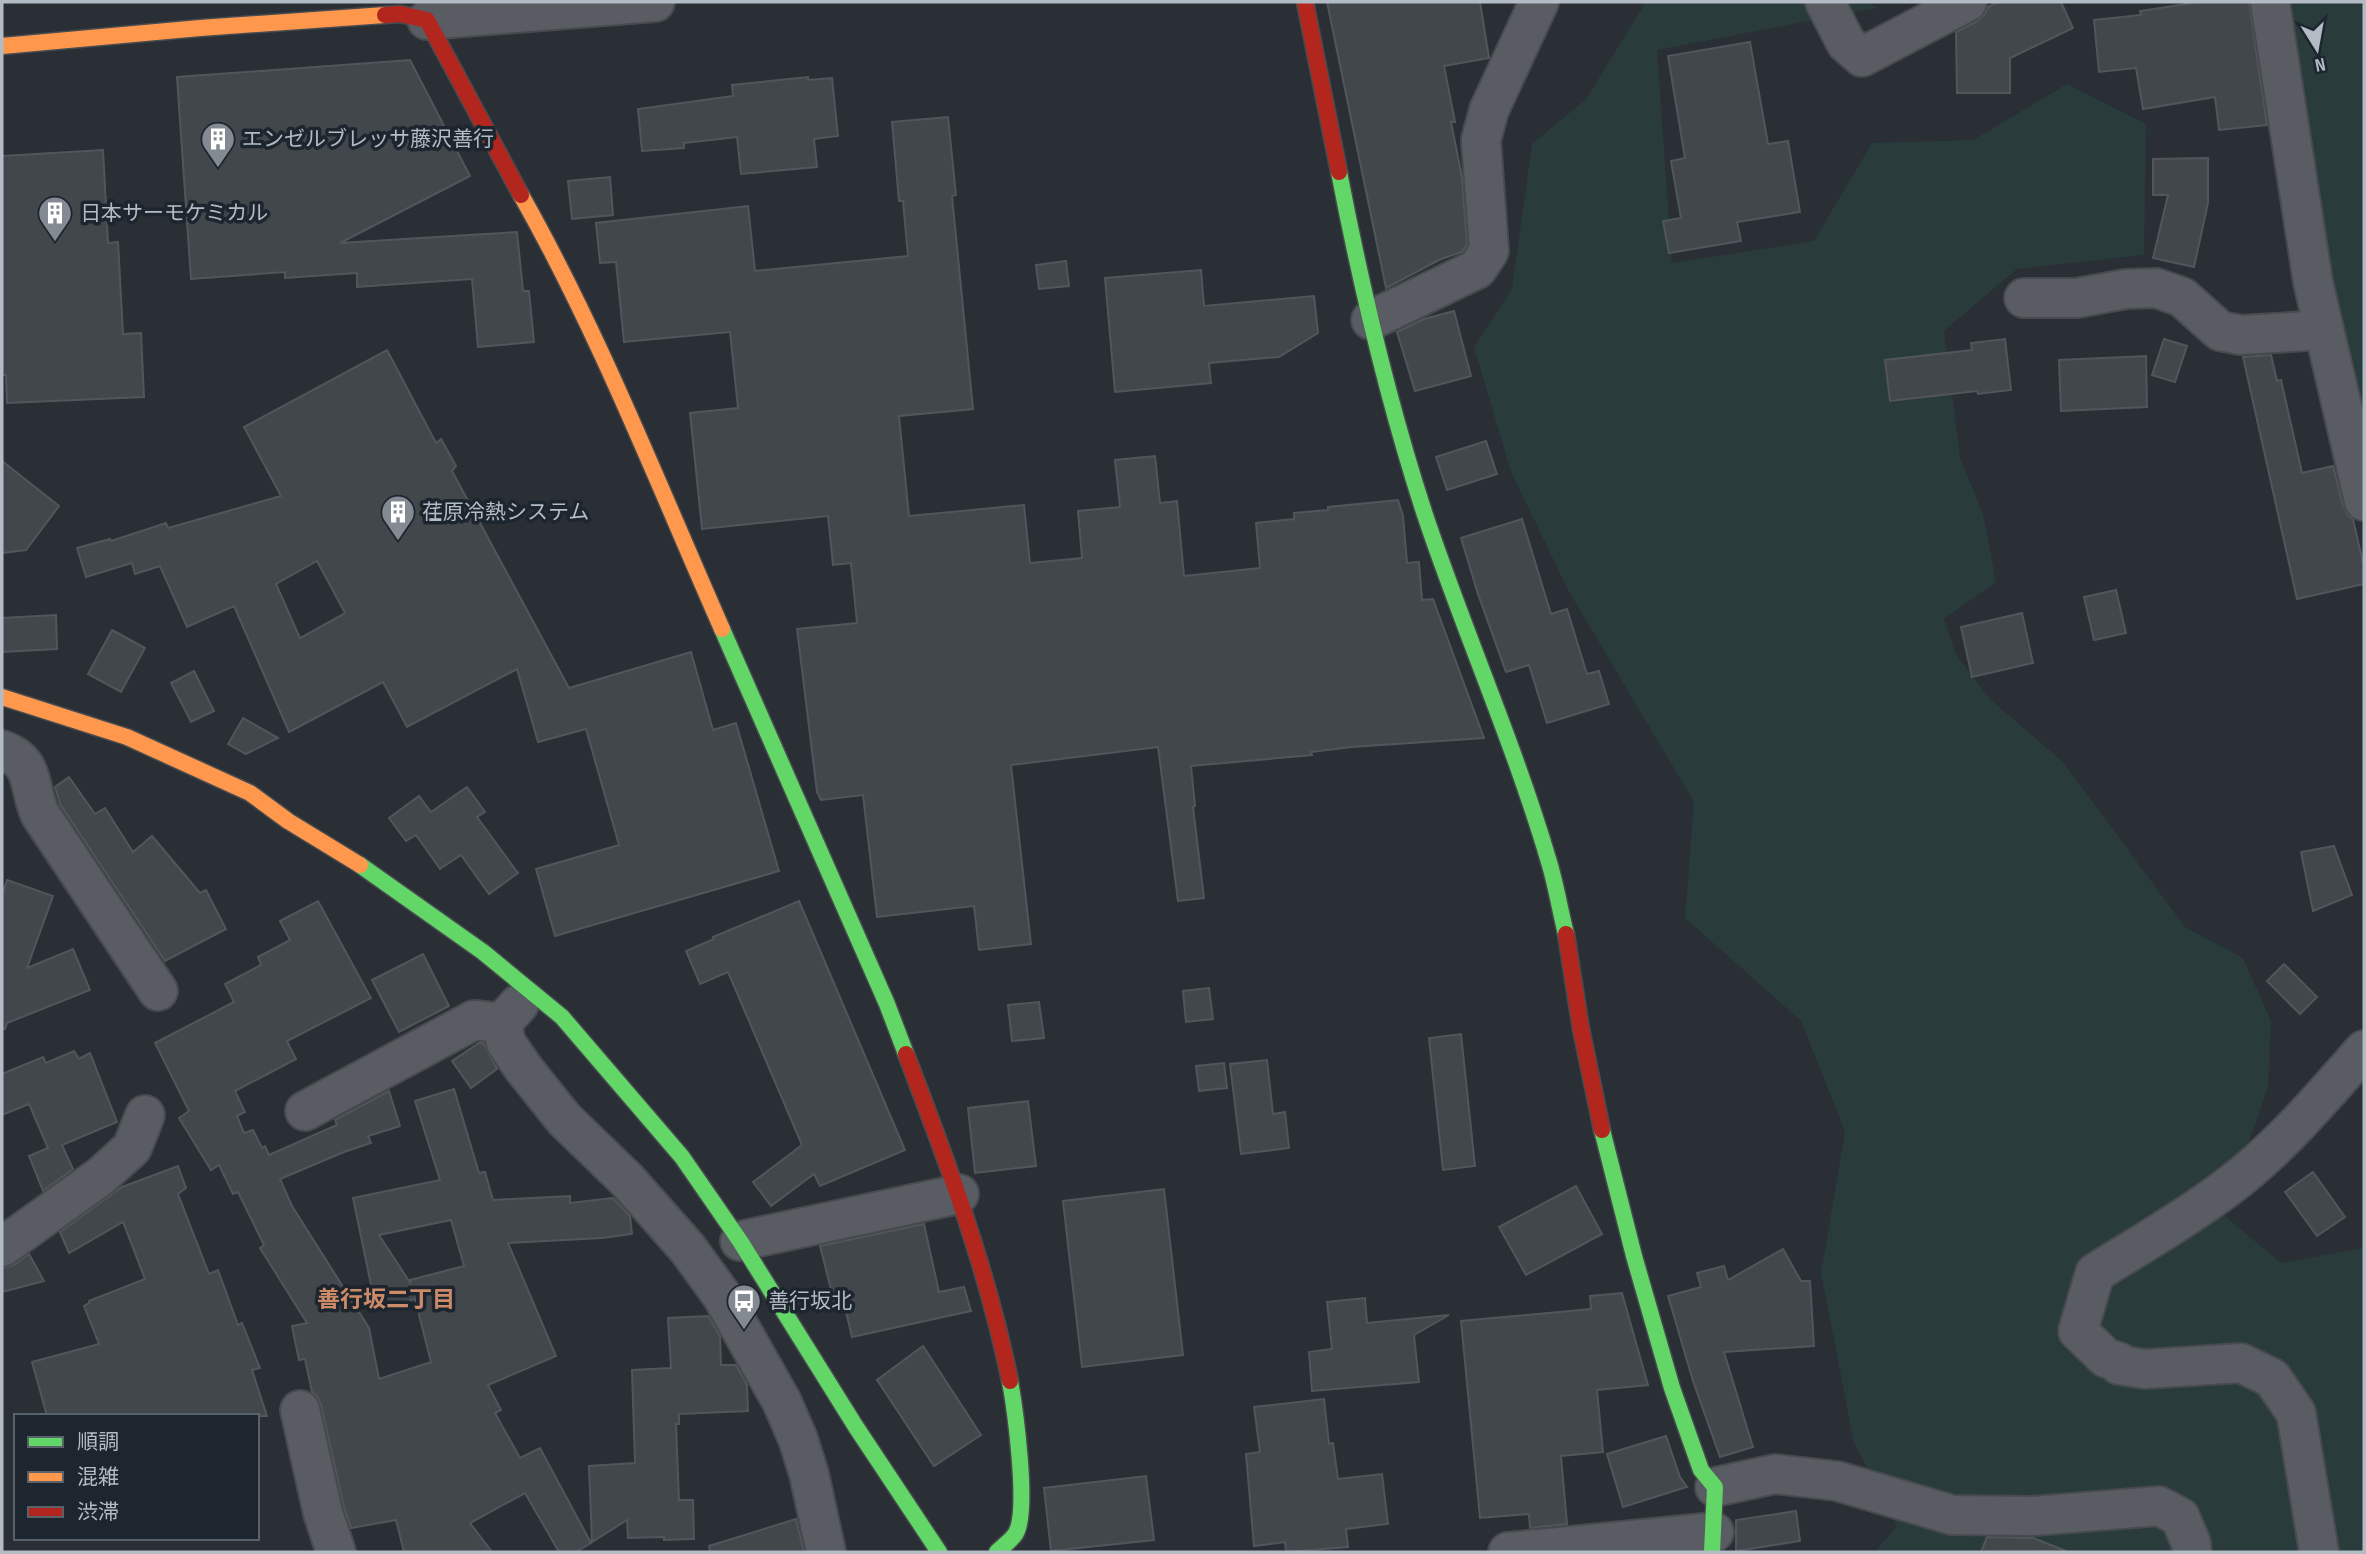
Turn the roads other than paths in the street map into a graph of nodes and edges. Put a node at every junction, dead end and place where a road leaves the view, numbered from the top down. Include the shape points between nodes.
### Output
1 (655, 2) edge
2 (1305, 2) edge
3 (1539, 2) edge
4 (1825, 2) edge
5 (1967, 2) edge
6 (2270, 2) edge
7 (427, 20) junction
8 (2, 46) edge
9 (2024, 298) dead end
10 (1371, 320) junction
11 (2324, 330) junction
12 (2364, 501) edge
13 (2, 697) edge
14 (5, 755) edge
15 (158, 991) dead end
16 (530, 992) junction
17 (502, 1023) junction
18 (2364, 1050) edge
19 (305, 1111) dead end
20 (145, 1115) dead end
21 (959, 1194) junction
22 (740, 1241) junction
23 (2, 1247) edge
24 (300, 1409) dead end
25 (1715, 1487) junction
26 (1713, 1542) edge
27 (336, 1552) edge
28 (826, 1552) edge
29 (939, 1552) edge
30 (997, 1552) edge
31 (1508, 1552) edge
32 (2192, 1552) edge
33 (2319, 1552) edge

1 - 7 street
2 - 10 street
3 - 10 street via 1489,110 1482,140 1489,251 1477,269
4 - 5 street via 1846,43 1863,57
6 - 11 street
7 - 8 street via 400,14
7 - 21 street via 548,242 603,359 887,1004
9 - 11 street via 2077,298 2156,288 2182,298 2220,331 2241,335
10 - 25 street via 1425,514 1550,864 1604,1141 1634,1256 1672,1388 1701,1470
11 - 12 street
13 - 16 street via 127,737 250,793 472,944
14 - 15 street via 23,762 40,814
16 - 17 street
16 - 22 street via 562,1017 674,1148
17 - 19 street via 474,1020
17 - 28 street via 506,1043 564,1119 627,1180 722,1296 798,1439
18 - 33 street via 2259,1161 2225,1189 2095,1273 2078,1331 2119,1365 2145,1369 2241,1363 2272,1378 2296,1413
20 - 23 street via 132,1148
21 - 22 street
21 - 30 street via 1000,1333 1012,1393 1022,1516 1016,1534
22 - 29 street
24 - 27 street
25 - 26 street
25 - 32 street via 1775,1474 1825,1479 1952,1515 2033,1516 2159,1506 2180,1517
26 - 31 street

